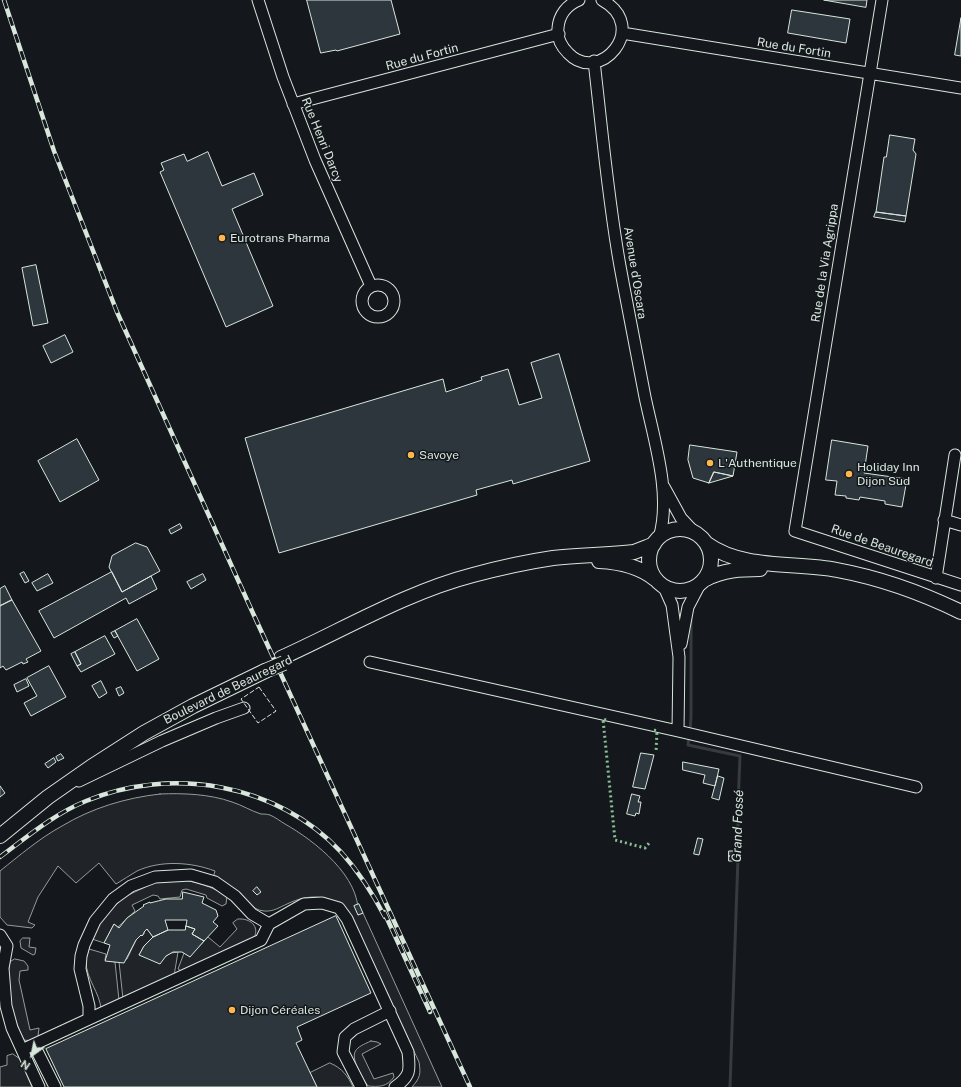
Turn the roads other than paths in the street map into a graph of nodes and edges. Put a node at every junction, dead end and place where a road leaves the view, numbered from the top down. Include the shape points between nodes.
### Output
1 (258, 0) edge
2 (579, 0) edge
3 (602, 0) edge
4 (882, 0) edge
5 (622, 33) junction
6 (558, 34) junction
7 (594, 62) junction
8 (870, 73) junction
9 (961, 88) edge
10 (293, 104) junction
11 (371, 286) dead end
12 (955, 455) dead end
13 (664, 487) junction
14 (944, 520) junction
15 (961, 525) edge
16 (795, 531) joint
17 (695, 533) junction
18 (656, 541) junction
19 (707, 544) junction
20 (474, 578) junction
21 (936, 578) junction
22 (702, 582) junction
23 (660, 583) junction
24 (961, 585) edge
25 (961, 612) edge
26 (961, 619) edge
27 (679, 657) junction
28 (370, 662) dead end
29 (264, 669) junction
30 (244, 708) dead end
31 (678, 731) junction
32 (916, 787) dead end
33 (56, 791) junction
34 (0, 824) edge
35 (0, 836) edge
36 (269, 924) junction
37 (0, 935) edge
38 (390, 1011) junction
39 (89, 1018) junction
40 (34, 1045) junction
41 (22, 1050) junction
42 (39, 1087) edge
43 (55, 1087) edge
44 (361, 1087) edge
45 (395, 1087) edge

1 - 10 street, Rue Henri Darcy
2 - 6 street via 564,10
3 - 5 street via 612,6 618,14
4 - 8 street, Rue de la Via Agrippa
5 - 7 street via 613,52 606,58
5 - 8 street, Rue du Fortin
6 - 7 street via 563,47 570,54 578,59
6 - 10 street, Rue du Fortin
7 - 13 street, Avenue d'Oscara via 605,159 628,315
8 - 9 street, Rue du Fortin
8 - 16 street, Rue de la Via Agrippa
10 - 11 street, Rue Henri Darcy
12 - 14 street
13 - 17 street, Avenue d'Oscara via 681,518
13 - 18 street, Avenue d'Oscara via 662,525
14 - 15 street
14 - 21 street
16 - 21 street, Rue de Beauregard
17 - 18 main road via 682,529 669,531
17 - 19 main road
18 - 20 main road via 634,552 553,558
18 - 23 main road via 649,557 649,564
19 - 22 main road via 712,563 709,573
19 - 25 main road via 718,552 747,561 836,570 875,579 931,598
20 - 23 main road via 536,567 600,561 634,567
20 - 29 main road, Boulevard de Beauregard, bridge
21 - 24 street, Rue de Beauregard
22 - 23 main road via 683,592
22 - 26 main road via 719,573 743,570 786,570 826,574 881,587
22 - 27 street via 686,613
23 - 27 street via 672,604
27 - 31 street
28 - 31 street
29 - 33 main road, Boulevard de Beauregard via 144,733
29 - 34 main road, Boulevard de Beauregard via 190,701 139,730 101,753
30 - 33 street via 162,741
31 - 32 street
33 - 35 main road, Boulevard de Beauregard
36 - 38 street via 304,904 322,904 339,908 347,919
36 - 39 street via 261,940
36 - 39 street via 252,914 235,896 215,882 191,875 155,877 131,886 95,921 84,945 80,969 89,1006
37 - 41 street via 7,946 3,968 6,1006
38 - 44 street via 354,1029 345,1037 343,1052
38 - 45 street via 408,1052 410,1069 405,1080
39 - 40 street
40 - 41 street
40 - 43 street
41 - 42 street

